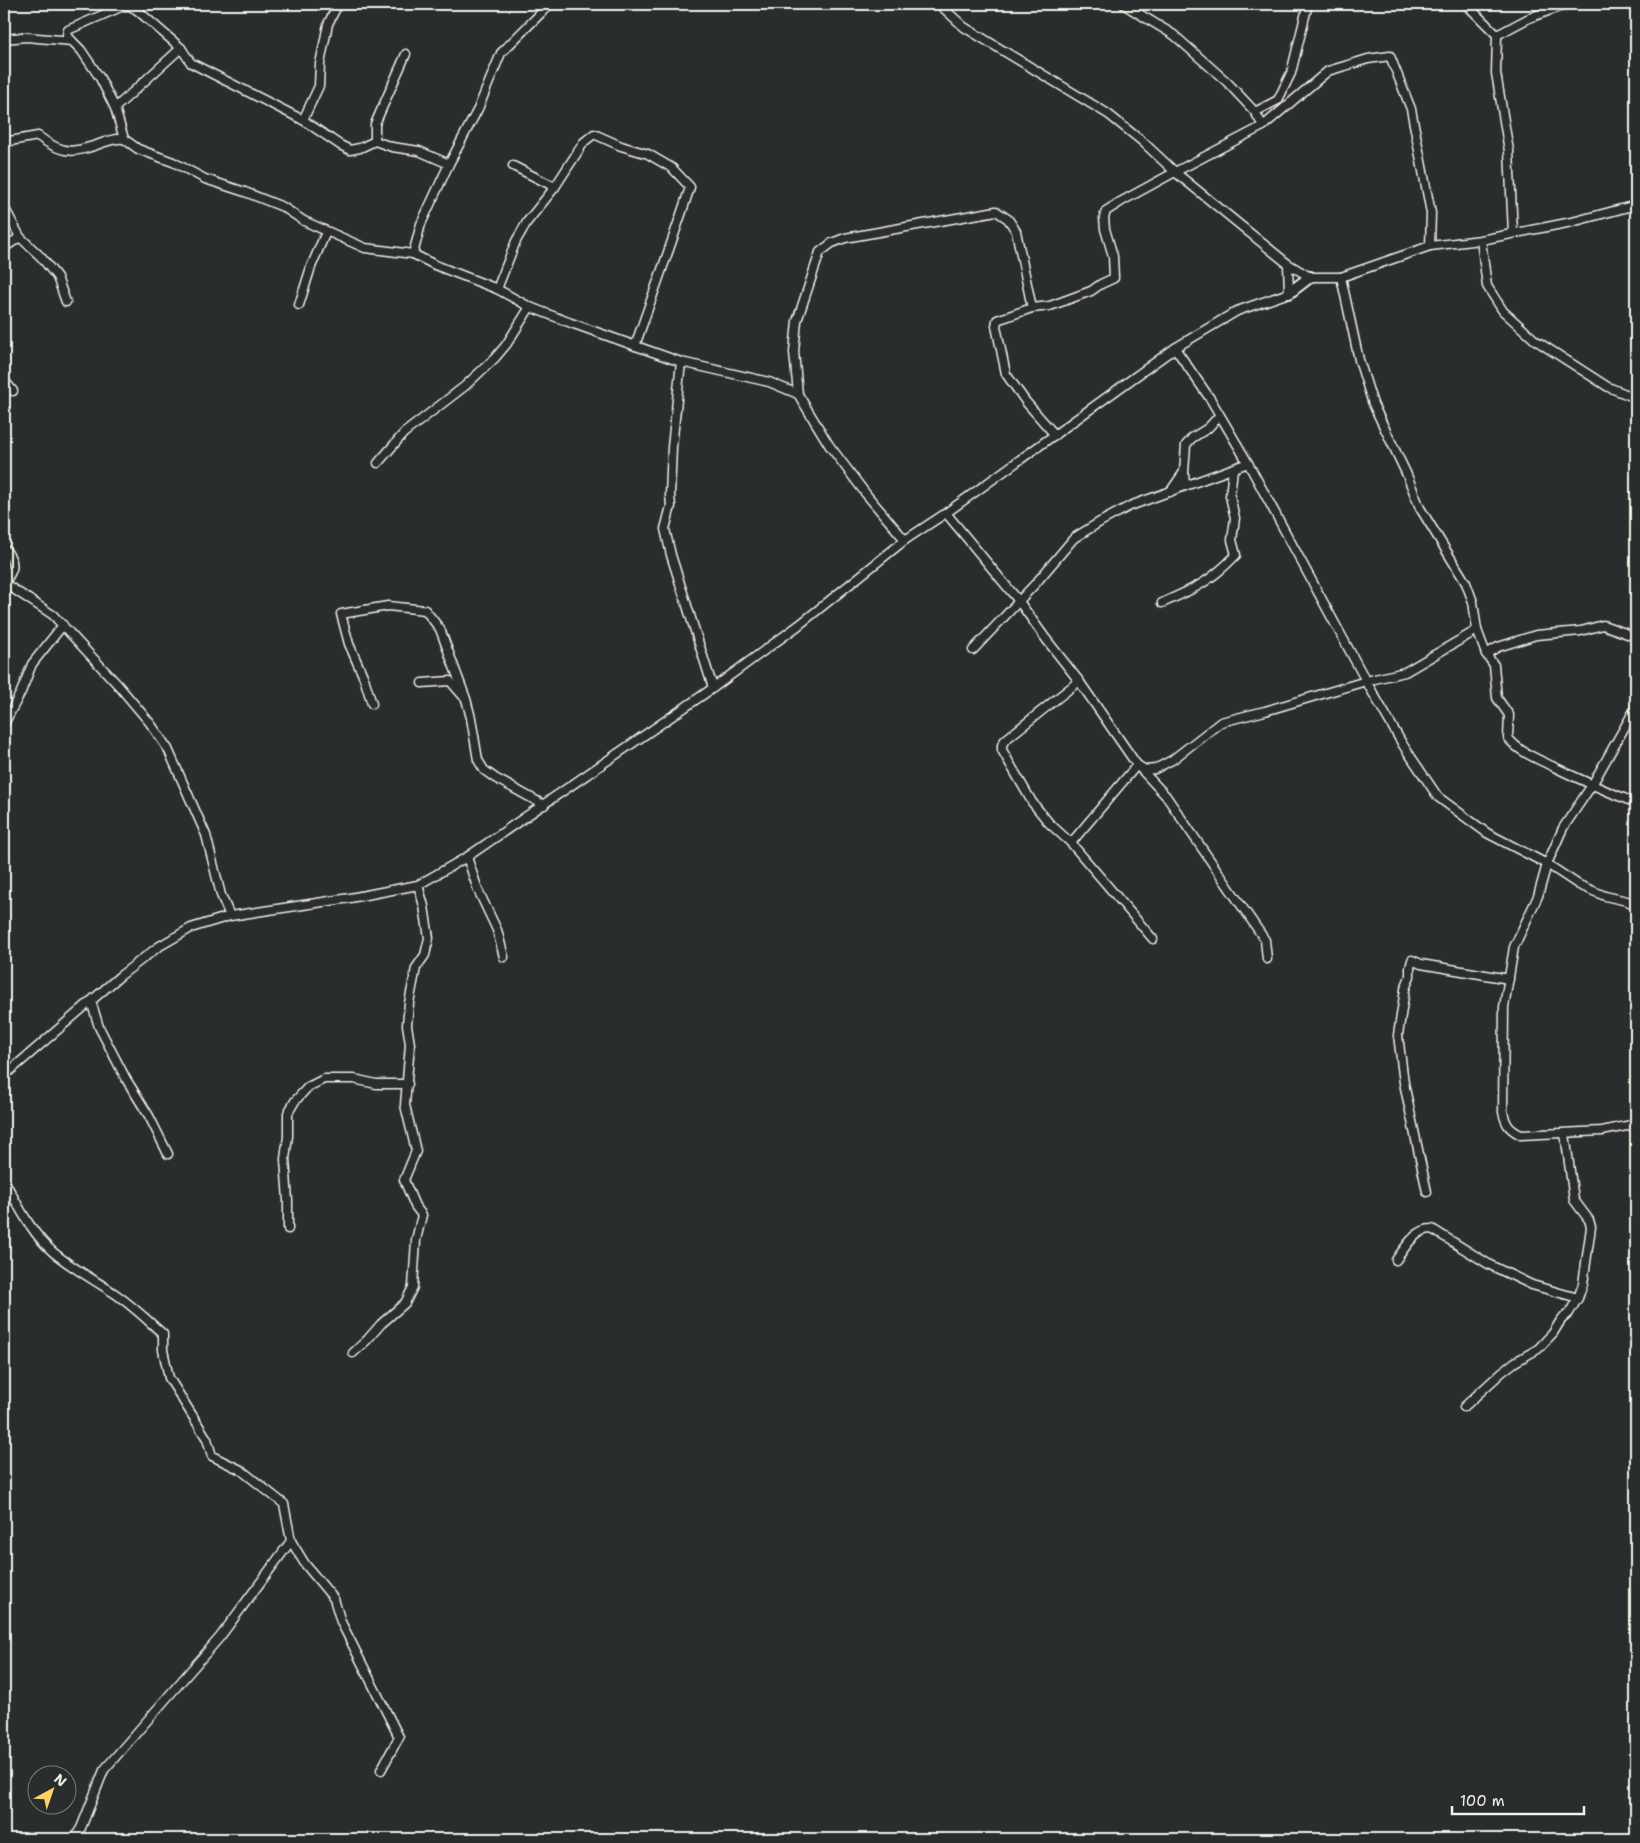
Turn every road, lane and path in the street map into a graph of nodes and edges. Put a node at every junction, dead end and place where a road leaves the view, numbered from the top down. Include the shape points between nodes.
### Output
1 (336, 4) edge
2 (550, 4) edge
3 (938, 4) edge
4 (1123, 4) edge
5 (1308, 4) edge
6 (1466, 4) edge
7 (1567, 4) edge
8 (122, 5) edge
9 (1497, 34) junction
10 (4, 39) edge
11 (72, 41) junction
12 (181, 48) junction
13 (406, 54) dead end
14 (115, 108) junction
15 (1254, 112) junction
16 (303, 120) junction
17 (1263, 126) junction
18 (124, 139) junction
19 (375, 141) junction
20 (4, 142) edge
21 (449, 164) junction
22 (513, 166) dead end
23 (1175, 172) junction
24 (555, 187) junction
25 (1636, 205) edge
26 (4, 206) edge
27 (326, 232) junction
28 (1513, 234) junction
29 (20, 237) junction
30 (1481, 240) junction
31 (1430, 246) junction
32 (4, 248) edge
33 (413, 254) junction
34 (1288, 264) junction
35 (1310, 277) junction
36 (1341, 277) junction
37 (497, 289) junction
38 (1289, 293) junction
39 (66, 302) dead end
40 (299, 305) dead end
41 (530, 307) junction
42 (1032, 308) junction
43 (635, 346) junction
44 (1175, 348) junction
45 (681, 362) junction
46 (4, 380) edge
47 (13, 391) dead end
48 (798, 394) junction
49 (1636, 398) edge
50 (1220, 416) junction
51 (1056, 435) junction
52 (378, 463) dead end
53 (1248, 463) junction
54 (1232, 469) junction
55 (1184, 472) junction
56 (1185, 486) junction
57 (1170, 492) junction
58 (946, 514) junction
59 (905, 540) junction
60 (4, 548) edge
61 (4, 583) edge
62 (1018, 600) junction
63 (1162, 603) dead end
64 (63, 626) junction
65 (1477, 630) junction
66 (1636, 637) edge
67 (972, 650) dead end
68 (1486, 654) junction
69 (1079, 681) junction
70 (1366, 681) junction
71 (422, 683) dead end
72 (712, 688) junction
73 (466, 699) junction
74 (372, 704) dead end
75 (1636, 707) edge
76 (4, 724) edge
77 (1137, 765) junction
78 (1592, 785) junction
79 (1636, 803) edge
80 (544, 805) junction
81 (1071, 843) junction
82 (467, 857) junction
83 (1547, 864) junction
84 (418, 885) junction
85 (1636, 905) edge
86 (230, 916) junction
87 (1154, 939) dead end
88 (504, 956) dead end
89 (1267, 959) dead end
90 (1509, 979) junction
91 (91, 1001) junction
92 (4, 1076) edge
93 (408, 1084) junction
94 (1636, 1124) edge
95 (1565, 1134) junction
96 (168, 1154) dead end
97 (4, 1180) edge
98 (1427, 1192) dead end
99 (288, 1229) dead end
100 (1396, 1260) dead end
101 (1578, 1298) junction
102 (353, 1353) dead end
103 (1464, 1407) dead end
104 (291, 1541) junction
105 (381, 1770) dead end
106 (74, 1839) edge

1 - 16 street via 328,24 318,86
2 - 21 street via 501,53 478,109
3 - 23 street via 964,27 1108,114
4 - 15 street via 1174,35 1227,82
5 - 15 street via 1291,73 1278,100
6 - 9 street
7 - 9 street
8 - 11 street via 68,30 67,35
8 - 12 street via 138,10
9 - 28 street via 1496,73 1509,151
10 - 11 street
11 - 14 street via 100,78
12 - 14 street
12 - 16 street via 191,63
13 - 19 street via 375,124
14 - 18 street
15 - 17 street
16 - 19 street via 350,150
17 - 23 street
17 - 31 street via 1328,70 1390,56 1411,109 1431,212
18 - 20 street via 113,138 75,152 54,148 38,136
18 - 27 street via 138,149 205,179 283,207
19 - 21 street via 419,151
21 - 33 street via 421,224
22 - 24 street
23 - 34 street
23 - 42 street via 1106,211 1105,228 1113,256 1114,278 1091,291 1050,306
24 - 37 street via 516,241
24 - 43 street via 584,142 594,134 648,154 672,168 690,187
25 - 28 street
26 - 29 street
27 - 33 street via 365,248
27 - 40 street
28 - 30 street
29 - 32 street
29 - 39 street via 58,277
30 - 31 street
30 - 49 street via 1486,286 1503,311 1534,340 1608,387
31 - 36 street
33 - 37 street
34 - 35 street
34 - 38 street
35 - 36 street
35 - 38 street
36 - 65 street via 1359,360 1373,404 1420,508 1466,583
37 - 41 street
38 - 44 street via 1237,311
41 - 43 street
41 - 52 street via 495,358 465,386 404,433
42 - 48 street via 1016,231 996,210 845,238 820,252 797,321 794,352
42 - 51 street via 997,320 996,326 1006,374
43 - 45 street
44 - 50 street
44 - 51 street
45 - 48 street via 769,382
45 - 72 street via 672,447 671,506 665,529
46 - 47 street
48 - 59 street via 829,445
50 - 53 street
50 - 55 street via 1186,445
51 - 58 street
53 - 54 street
53 - 70 street
54 - 56 street
54 - 63 street via 1230,496 1235,518 1232,540 1236,555 1201,586
55 - 56 street
55 - 57 street
56 - 57 street
57 - 62 street via 1130,506 1074,538
58 - 59 street
58 - 62 street
59 - 72 street via 799,626
60 - 61 street via 14,565
61 - 64 street via 53,615
62 - 67 street
62 - 69 street
64 - 76 street via 32,664
64 - 86 street via 118,684 168,748 206,836 221,895
65 - 68 street
65 - 70 street via 1405,672
66 - 68 street via 1603,625 1536,635
68 - 78 street via 1494,665 1497,698 1510,714 1508,738 1515,747
69 - 77 street
69 - 81 street via 1002,745 1032,802
70 - 77 street via 1221,722 1172,760 1155,769 1145,770
70 - 83 street via 1438,798 1487,833
71 - 73 street via 450,681
72 - 80 street
73 - 74 street via 440,629 425,610 388,606 341,614
73 - 80 street via 478,760 484,770
75 - 78 street
77 - 81 street
77 - 89 street via 1166,796 1265,940
78 - 79 street
78 - 83 street via 1562,828
80 - 82 street
81 - 87 street
82 - 84 street
82 - 88 street via 497,930
83 - 85 street via 1579,885
83 - 90 street via 1538,896 1514,948
84 - 86 street
84 - 93 street via 429,938 425,955 416,968 409,1002
86 - 91 street via 191,928 158,947
90 - 95 street via 1504,1006 1503,1112 1506,1122 1510,1130 1521,1135
90 - 98 street via 1412,960 1398,1035 1404,1084
91 - 92 street
91 - 96 street via 99,1027
93 - 99 street via 324,1079 295,1101 288,1113 285,1159
93 - 102 street via 405,1105 416,1151 404,1180 422,1214 416,1240 413,1287 405,1303
94 - 95 street
95 - 101 street via 1574,1200 1591,1227
97 - 104 street via 27,1221 52,1252 132,1306 163,1334 169,1378 207,1438 212,1456 241,1470 284,1504
100 - 101 street via 1418,1232 1432,1229 1532,1285
101 - 103 street via 1538,1349 1515,1362
104 - 105 street via 334,1599 341,1622 398,1737
104 - 106 street via 220,1637 104,1770

